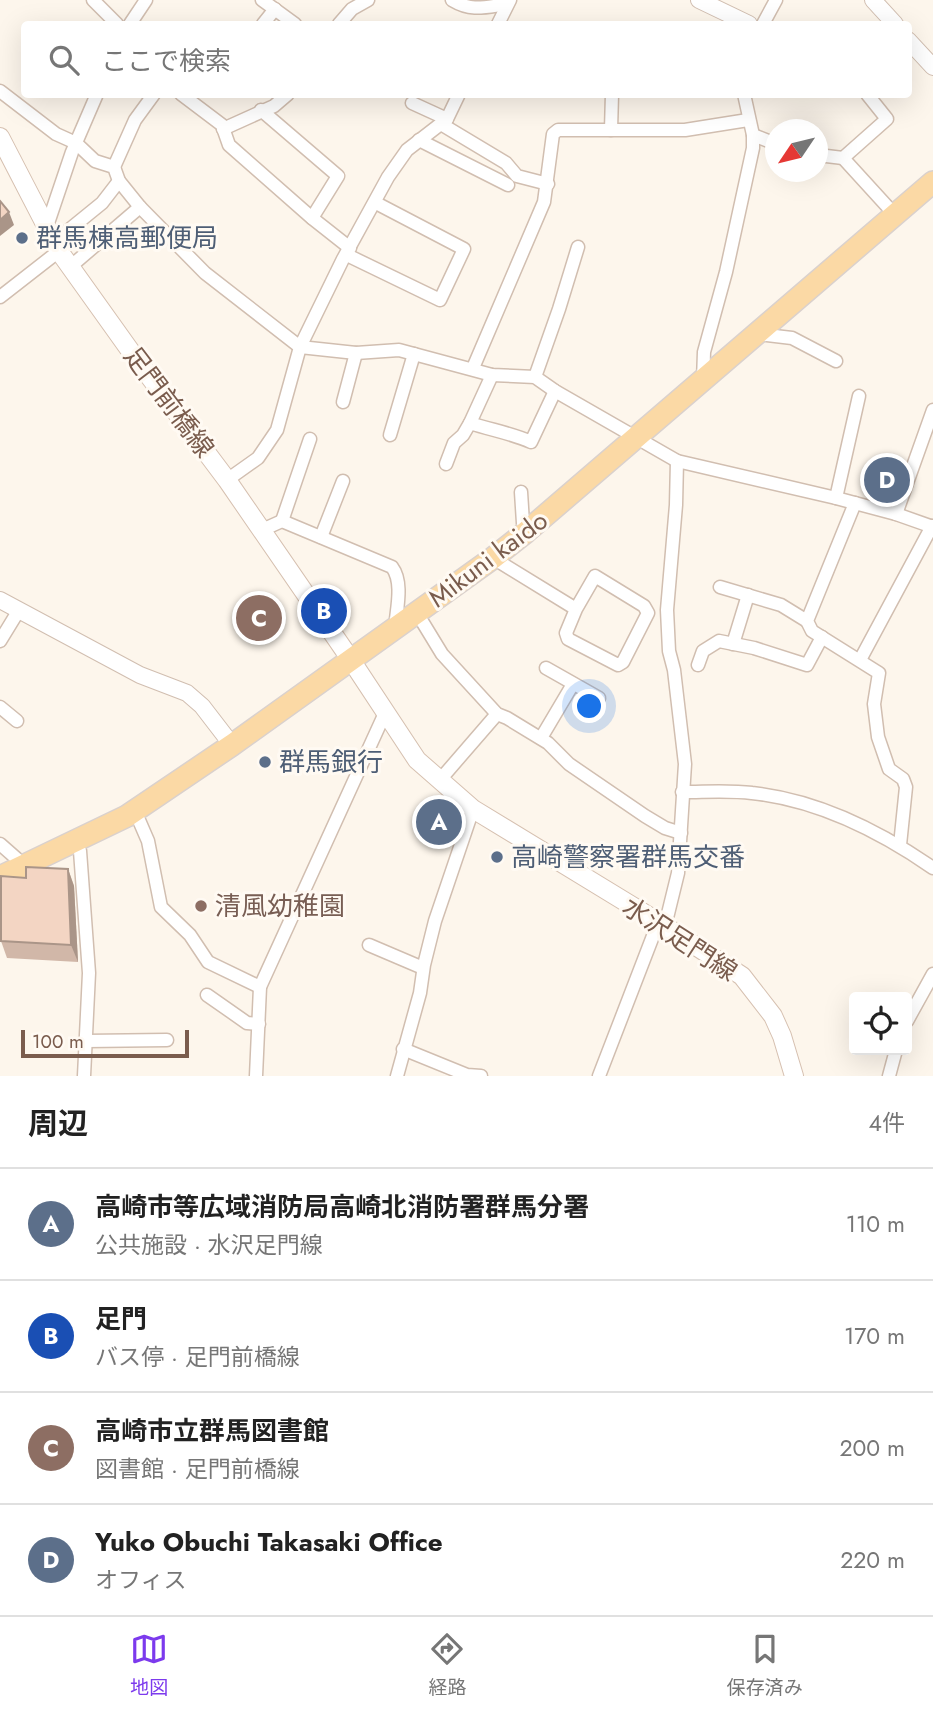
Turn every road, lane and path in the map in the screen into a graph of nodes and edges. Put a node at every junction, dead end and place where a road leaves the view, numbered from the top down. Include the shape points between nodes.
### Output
1 (93, 0) edge
2 (146, 0) edge
3 (262, 0) edge
4 (368, 0) edge
5 (452, 0) edge
6 (699, 0) edge
7 (776, 0) edge
8 (873, 0) edge
9 (509, 2) edge
10 (275, 9) junction
11 (114, 21) edge
12 (132, 21) edge
13 (265, 21) edge
14 (291, 21) edge
15 (342, 21) edge
16 (500, 21) edge
17 (744, 21) edge
18 (765, 21) edge
19 (892, 21) edge
20 (912, 44) edge
21 (933, 67) edge
22 (0, 91) edge
23 (95, 98) edge
24 (151, 98) edge
25 (186, 98) edge
26 (280, 98) edge
27 (457, 98) edge
28 (612, 98) edge
29 (745, 98) edge
30 (870, 98) edge
31 (412, 103) dead end
32 (261, 110) junction
33 (748, 120) junction
34 (444, 121) junction
35 (223, 129) junction
36 (611, 130) junction
37 (753, 135) junction
38 (419, 140) junction
39 (765, 140) edge
40 (1, 142) edge
41 (76, 143) junction
42 (828, 156) edge
43 (844, 158) junction
44 (114, 167) junction
45 (119, 181) junction
46 (933, 182) edge
47 (548, 184) junction
48 (508, 185) dead end
49 (376, 203) junction
50 (140, 207) junction
51 (895, 215) junction
52 (312, 218) junction
53 (53, 241) junction
54 (578, 247) dead end
55 (348, 251) junction
56 (71, 267) junction
57 (0, 297) edge
58 (757, 334) junction
59 (300, 347) junction
60 (356, 353) junction
61 (414, 354) junction
62 (836, 361) dead end
63 (473, 368) junction
64 (492, 374) junction
65 (535, 377) junction
66 (703, 380) junction
67 (555, 391) junction
68 (859, 396) dead end
69 (343, 402) dead end
70 (933, 410) edge
71 (470, 422) junction
72 (390, 435) dead end
73 (638, 436) junction
74 (310, 439) dead end
75 (677, 461) junction
76 (446, 464) dead end
77 (227, 480) junction
78 (343, 481) dead end
79 (521, 492) dead end
80 (836, 498) junction
81 (855, 503) junction
82 (896, 514) junction
83 (282, 521) junction
84 (932, 527) edge
85 (262, 530) junction
86 (526, 532) junction
87 (321, 537) junction
88 (493, 558) junction
89 (720, 587) dead end
90 (748, 595) junction
91 (0, 600) edge
92 (576, 609) junction
93 (19, 610) junction
94 (418, 612) junction
95 (807, 621) junction
96 (395, 629) junction
97 (822, 637) junction
98 (0, 641) edge
99 (733, 644) junction
100 (351, 660) junction
101 (860, 660) junction
102 (698, 665) dead end
103 (546, 668) dead end
104 (573, 684) junction
105 (599, 698) dead end
106 (0, 707) edge
107 (385, 713) junction
108 (496, 714) junction
109 (17, 721) dead end
110 (541, 738) junction
111 (232, 745) junction
112 (439, 781) junction
113 (682, 792) junction
114 (472, 808) junction
115 (135, 811) junction
116 (681, 833) junction
117 (76, 841) junction
118 (0, 844) edge
119 (900, 845) junction
120 (25, 866) junction
121 (933, 867) edge
122 (0, 877) edge
123 (662, 924) junction
124 (369, 944) dead end
125 (423, 968) junction
126 (933, 974) edge
127 (260, 987) junction
128 (207, 995) dead end
129 (912, 1012) edge
130 (258, 1024) junction
131 (167, 1040) dead end
132 (86, 1041) junction
133 (403, 1049) junction
134 (895, 1055) edge
135 (84, 1076) edge
136 (256, 1076) edge
137 (397, 1076) edge
138 (481, 1076) edge
139 (598, 1076) edge
140 (794, 1076) edge
141 (889, 1076) edge

1 - 11 street
2 - 12 street
3 - 10 street
4 - 15 street
5 - 9 street via 475,9
6 - 17 street
7 - 18 street
8 - 19 street
9 - 16 street
10 - 13 street
10 - 14 street
20 - 21 street
22 - 41 street via 56,134
23 - 41 street
24 - 44 street via 135,120
25 - 35 street
26 - 32 street
27 - 34 street
28 - 36 street
29 - 33 street
30 - 43 street via 887,119
31 - 34 street
32 - 35 street
32 - 52 street via 338,176
33 - 36 street via 685,130
33 - 37 street
34 - 38 street
34 - 47 street via 506,163 517,176
35 - 52 street via 229,145
36 - 47 street via 558,130 552,134
37 - 39 street
37 - 66 street via 726,272 704,352
38 - 48 street
38 - 49 street via 400,159
40 - 53 main road, 足門前橋線
41 - 44 street via 95,161
41 - 53 street
42 - 43 street
43 - 51 street
44 - 45 street
45 - 50 street
45 - 53 street via 102,202
46 - 51 main road, Mikuni kaido
47 - 63 street via 532,234
49 - 55 street
49 - 55 street via 464,249 440,300
50 - 56 street
50 - 59 street via 205,273
51 - 58 main road, Mikuni kaido
52 - 55 street
53 - 56 main road, 足門前橋線
53 - 57 street
54 - 65 street
55 - 59 street
56 - 77 main road, 足門前橋線
58 - 62 street via 792,338
58 - 66 main road, Mikuni kaido
59 - 60 street
59 - 77 street via 277,430 258,458
60 - 61 street via 400,349
60 - 69 street
61 - 63 street
61 - 72 street
63 - 64 street
64 - 65 street
64 - 71 street
65 - 67 street
66 - 73 main road, Mikuni kaido
67 - 71 street via 531,442
67 - 73 street
68 - 80 street
70 - 82 street
71 - 76 street
73 - 75 street
73 - 86 main road, Mikuni kaido
74 - 83 street
75 - 80 street
75 - 113 street via 667,610 685,765
77 - 85 main road, 足門前橋線
78 - 87 street
79 - 86 street
80 - 81 street
81 - 82 street
81 - 95 street
82 - 84 street
83 - 85 street
83 - 87 street
84 - 101 street
85 - 100 main road, 足門前橋線
86 - 88 main road, Mikuni kaido
87 - 96 street via 392,567 398,585
88 - 92 street
88 - 94 main road, Mikuni kaido
89 - 90 street
90 - 95 street via 781,605
90 - 99 street
91 - 93 street
92 - 92 street via 595,576 645,606 648,613 624,662 618,665 568,639
93 - 98 street
93 - 111 street via 140,675 187,693
94 - 96 main road, Mikuni kaido
94 - 108 street via 442,654
95 - 97 street via 809,629
96 - 100 main road, Mikuni kaido
97 - 99 street via 807,666
97 - 101 street
99 - 102 street via 719,641 703,651
100 - 107 main road, 水沢足門線
100 - 111 main road, Mikuni kaido
101 - 119 street via 879,673 874,704 878,737 889,769 906,787
103 - 104 street
104 - 105 street
104 - 110 street
106 - 109 street
107 - 112 main road, 水沢足門線 via 417,760
107 - 127 street
108 - 110 street
108 - 112 street
110 - 116 street via 569,764 655,822
111 - 115 main road, Mikuni kaido
112 - 114 main road, 水沢足門線
113 - 116 street
113 - 119 street via 751,793 814,805
114 - 123 main road, 水沢足門線
114 - 125 street
115 - 117 main road, Mikuni kaido
115 - 127 street via 148,841 161,907 190,935 208,962
116 - 123 street via 678,873
117 - 120 main road, Mikuni kaido
117 - 132 street via 89,973
118 - 120 street
119 - 121 street
120 - 122 main road, Mikuni kaido
123 - 139 street
123 - 140 main road, 水沢足門線 via 742,976 773,1016
124 - 125 street
125 - 133 street
126 - 129 street
127 - 130 street
128 - 130 street via 247,1023
130 - 136 street
131 - 132 street
132 - 135 street
133 - 137 street
133 - 138 street via 467,1075
134 - 141 street

